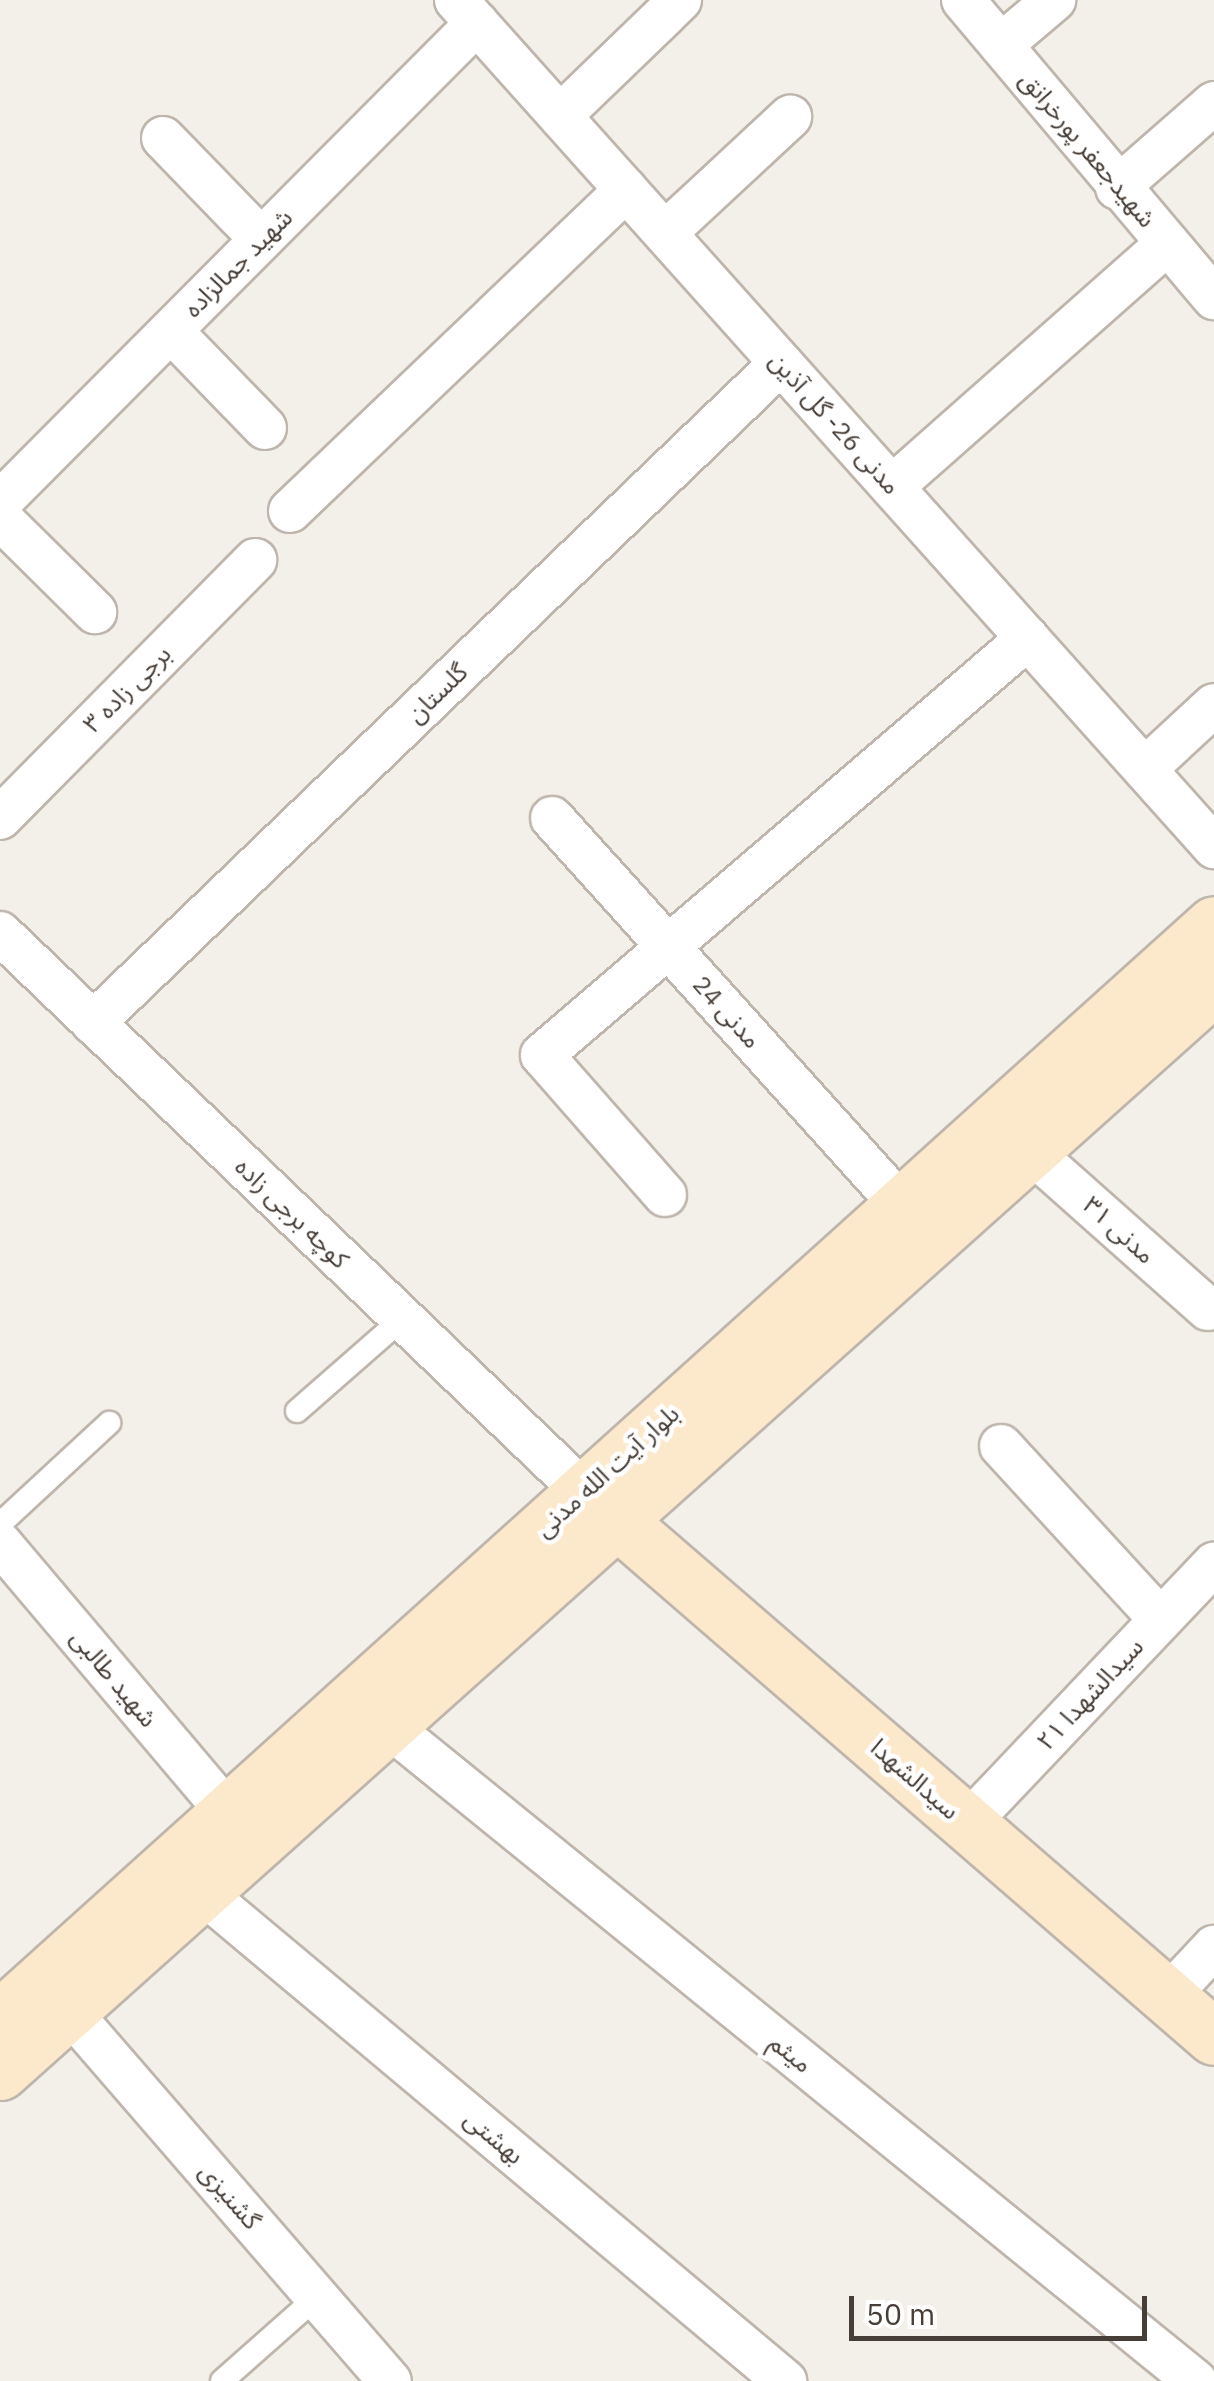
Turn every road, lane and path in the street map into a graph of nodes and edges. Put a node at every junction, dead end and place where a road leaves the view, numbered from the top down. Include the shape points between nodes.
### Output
1 (680, 0) edge
2 (963, 0) edge
3 (1054, 0) edge
4 (466, 11) edge
5 (1001, 45) junction
6 (1214, 104) edge
7 (560, 116) junction
8 (790, 117) dead end
9 (163, 138) dead end
10 (1117, 188) junction
11 (626, 190) junction
12 (665, 233) junction
13 (262, 240) junction
14 (1168, 243) junction
15 (1214, 298) edge
16 (170, 331) junction
17 (781, 362) junction
18 (265, 428) dead end
19 (892, 487) junction
20 (0, 502) edge
21 (290, 511) dead end
22 (0, 518) edge
23 (254, 560) dead end
24 (95, 612) dead end
25 (1028, 638) junction
26 (1214, 705) edge
27 (1145, 769) junction
28 (0, 818) edge
29 (552, 818) dead end
30 (1214, 847) edge
31 (1214, 924) edge
32 (0, 933) edge
33 (668, 947) junction
34 (1214, 986) edge
35 (93, 1022) junction
36 (1030, 1151) junction
37 (665, 1195) dead end
38 (902, 1206) junction
39 (1208, 1309) dead end
40 (402, 1319) junction
41 (297, 1411) dead end
42 (109, 1423) dead end
43 (1001, 1446) dead end
44 (601, 1506) junction
45 (0, 1524) edge
46 (0, 1543) edge
47 (1214, 1564) edge
48 (1160, 1619) junction
49 (386, 1725) junction
50 (228, 1813) junction
51 (967, 1824) junction
52 (202, 1893) junction
53 (1214, 1947) edge
54 (1167, 1996) junction
55 (69, 2011) junction
56 (0, 2018) edge
57 (1214, 2037) edge
58 (0, 2072) edge
59 (317, 2296) junction
60 (222, 2381) edge
61 (390, 2381) edge
62 (784, 2381) edge
63 (1195, 2381) edge

1 - 7 street
2 - 5 street, شهیدجعفر پورخرانق
3 - 5 street
4 - 7 street, مدنی 26- گل آذین
4 - 13 street, شهید جمالزاده
5 - 10 street, شهیدجعفر پورخرانق
6 - 10 street
7 - 11 street, مدنی 26- گل آذین
8 - 12 street
9 - 13 street
10 - 14 street, شهیدجعفر پورخرانق
11 - 12 street, مدنی 26- گل آذین
11 - 21 street
12 - 17 street, مدنی 26- گل آذین
13 - 16 street, شهید جمالزاده
14 - 15 street, شهیدجعفر پورخرانق
14 - 19 street
16 - 18 street
16 - 20 street, شهید جمالزاده
17 - 19 street, مدنی 26- گل آذین
17 - 35 street, گلستان
19 - 25 street, مدنی 26- گل آذین
22 - 24 street
23 - 28 street, برجی زاده ۳
25 - 27 street, مدنی 26- گل آذین
25 - 33 street
26 - 27 street
27 - 30 street, مدنی 26- گل آذین
29 - 33 street, مدنی 24
31 - 38 main road, بلوار آیت الله مدنی
32 - 35 street, کوچه برجى زاده
33 - 37 street via 542,1055
33 - 38 street, مدنی 24
34 - 36 main road, بلوار آیت الله مدنی
35 - 40 street, کوچه برجى زاده
36 - 39 street, مدنی ۳۱
36 - 44 main road, بلوار آیت الله مدنی
38 - 44 main road, بلوار آیت الله مدنی
40 - 41 lane
40 - 44 street, کوچه برجى زاده
42 - 45 lane
43 - 48 street
44 - 49 main road, بلوار آیت الله مدنی
44 - 50 main road, بلوار آیت الله مدنی
44 - 51 main road, سیدالشهدا
46 - 50 street, شهید طالبی
47 - 48 street, سیدالشهدا ۲۱
48 - 51 street, سیدالشهدا ۲۱
49 - 52 main road, بلوار آیت الله مدنی
49 - 63 street, میثم
50 - 56 main road, بلوار آیت الله مدنی
51 - 54 main road, سیدالشهدا
52 - 55 main road, بلوار آیت الله مدنی
52 - 62 street, بهشتی
53 - 54 street
54 - 57 main road, سیدالشهدا
55 - 58 main road, بلوار آیت الله مدنی
55 - 59 street, گشنیزی
59 - 60 lane
59 - 61 street, گشنیزی

